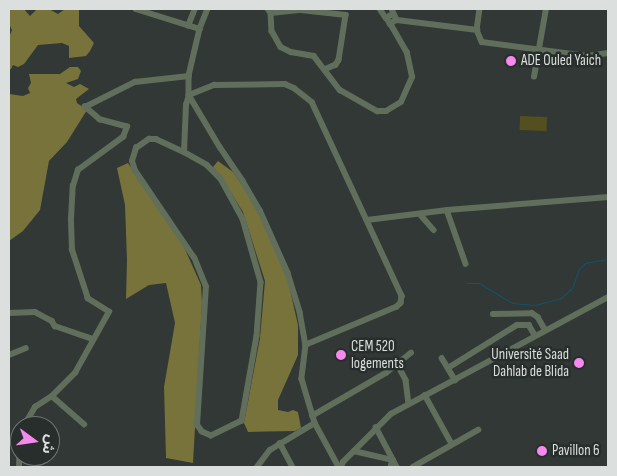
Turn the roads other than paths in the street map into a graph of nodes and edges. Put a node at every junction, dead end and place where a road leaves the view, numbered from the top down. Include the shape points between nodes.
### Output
1 (136, 9) edge
2 (195, 9) edge
3 (208, 9) edge
4 (380, 9) edge
5 (480, 9) edge
6 (546, 9) edge
7 (292, 10) edge
8 (270, 11) edge
9 (336, 11) edge
10 (392, 11) edge
11 (386, 18) junction
12 (397, 20) junction
13 (390, 24) junction
14 (188, 26) junction
15 (200, 29) junction
16 (477, 30) junction
17 (538, 50) junction
18 (608, 53) edge
19 (325, 70) junction
20 (190, 76) junction
21 (534, 77) dead end
22 (189, 95) junction
23 (184, 152) junction
24 (608, 197) edge
25 (447, 210) junction
26 (420, 214) junction
27 (367, 220) junction
28 (434, 230) dead end
29 (466, 264) dead end
30 (608, 297) edge
31 (9, 313) edge
32 (493, 314) dead end
33 (545, 329) junction
34 (536, 336) junction
35 (93, 339) junction
36 (306, 345) junction
37 (26, 348) dead end
38 (411, 353) dead end
39 (9, 355) edge
40 (442, 358) dead end
41 (398, 365) junction
42 (448, 368) junction
43 (455, 380) junction
44 (425, 395) junction
45 (52, 396) junction
46 (409, 404) junction
47 (30, 416) edge
48 (312, 416) junction
49 (315, 423) junction
50 (84, 424) dead end
51 (376, 427) junction
52 (478, 430) dead end
53 (280, 443) junction
54 (452, 444) junction
55 (354, 451) junction
56 (393, 460) junction
57 (257, 467) edge
58 (293, 467) edge
59 (340, 467) edge
60 (390, 467) edge
61 (397, 467) edge
62 (413, 467) edge

1 - 14 street
2 - 14 street
3 - 15 street
4 - 11 street
5 - 16 street
6 - 17 street
7 - 8 street
7 - 9 street
8 - 19 street via 272,31 281,47 314,56
9 - 19 street via 346,15 339,60
10 - 11 street
10 - 12 street
11 - 13 street
12 - 13 street
12 - 16 street
13 - 19 street via 407,53 412,78 401,102 386,111 370,109 340,90
14 - 15 street
15 - 20 street
16 - 17 street via 482,42
17 - 18 street via 587,56
17 - 21 street
20 - 22 street
20 - 35 street via 135,82 85,106 100,120 127,127 123,137 78,170 73,186 72,250 88,299 109,312
22 - 23 street
22 - 27 street via 222,83 272,83 294,88 307,97
22 - 36 street via 260,210 288,273
23 - 23 street via 207,165 221,179 243,219 261,282 257,336 242,421 211,436 202,432 198,425 206,288 194,258 135,171 132,161 136,148 149,139
24 - 25 street
25 - 26 street
25 - 29 street
26 - 27 street
26 - 28 street
27 - 36 street via 402,296 401,303
30 - 33 street
31 - 35 street via 35,312 56,326
32 - 33 street via 532,313
33 - 34 street
34 - 42 street via 529,324 516,325
34 - 43 street
35 - 45 street via 75,373
36 - 48 street via 302,379
37 - 39 street
38 - 41 street
40 - 42 street
41 - 46 street via 406,380
41 - 48 street
42 - 43 street
43 - 44 street
44 - 46 street
44 - 54 street
45 - 47 street via 35,408
45 - 50 street
46 - 51 street
48 - 49 street
49 - 53 street
49 - 59 street
51 - 55 street
51 - 56 street
52 - 54 street
53 - 57 street via 262,458
53 - 58 street
54 - 62 street
55 - 56 street
55 - 59 street
56 - 60 street
56 - 61 street

